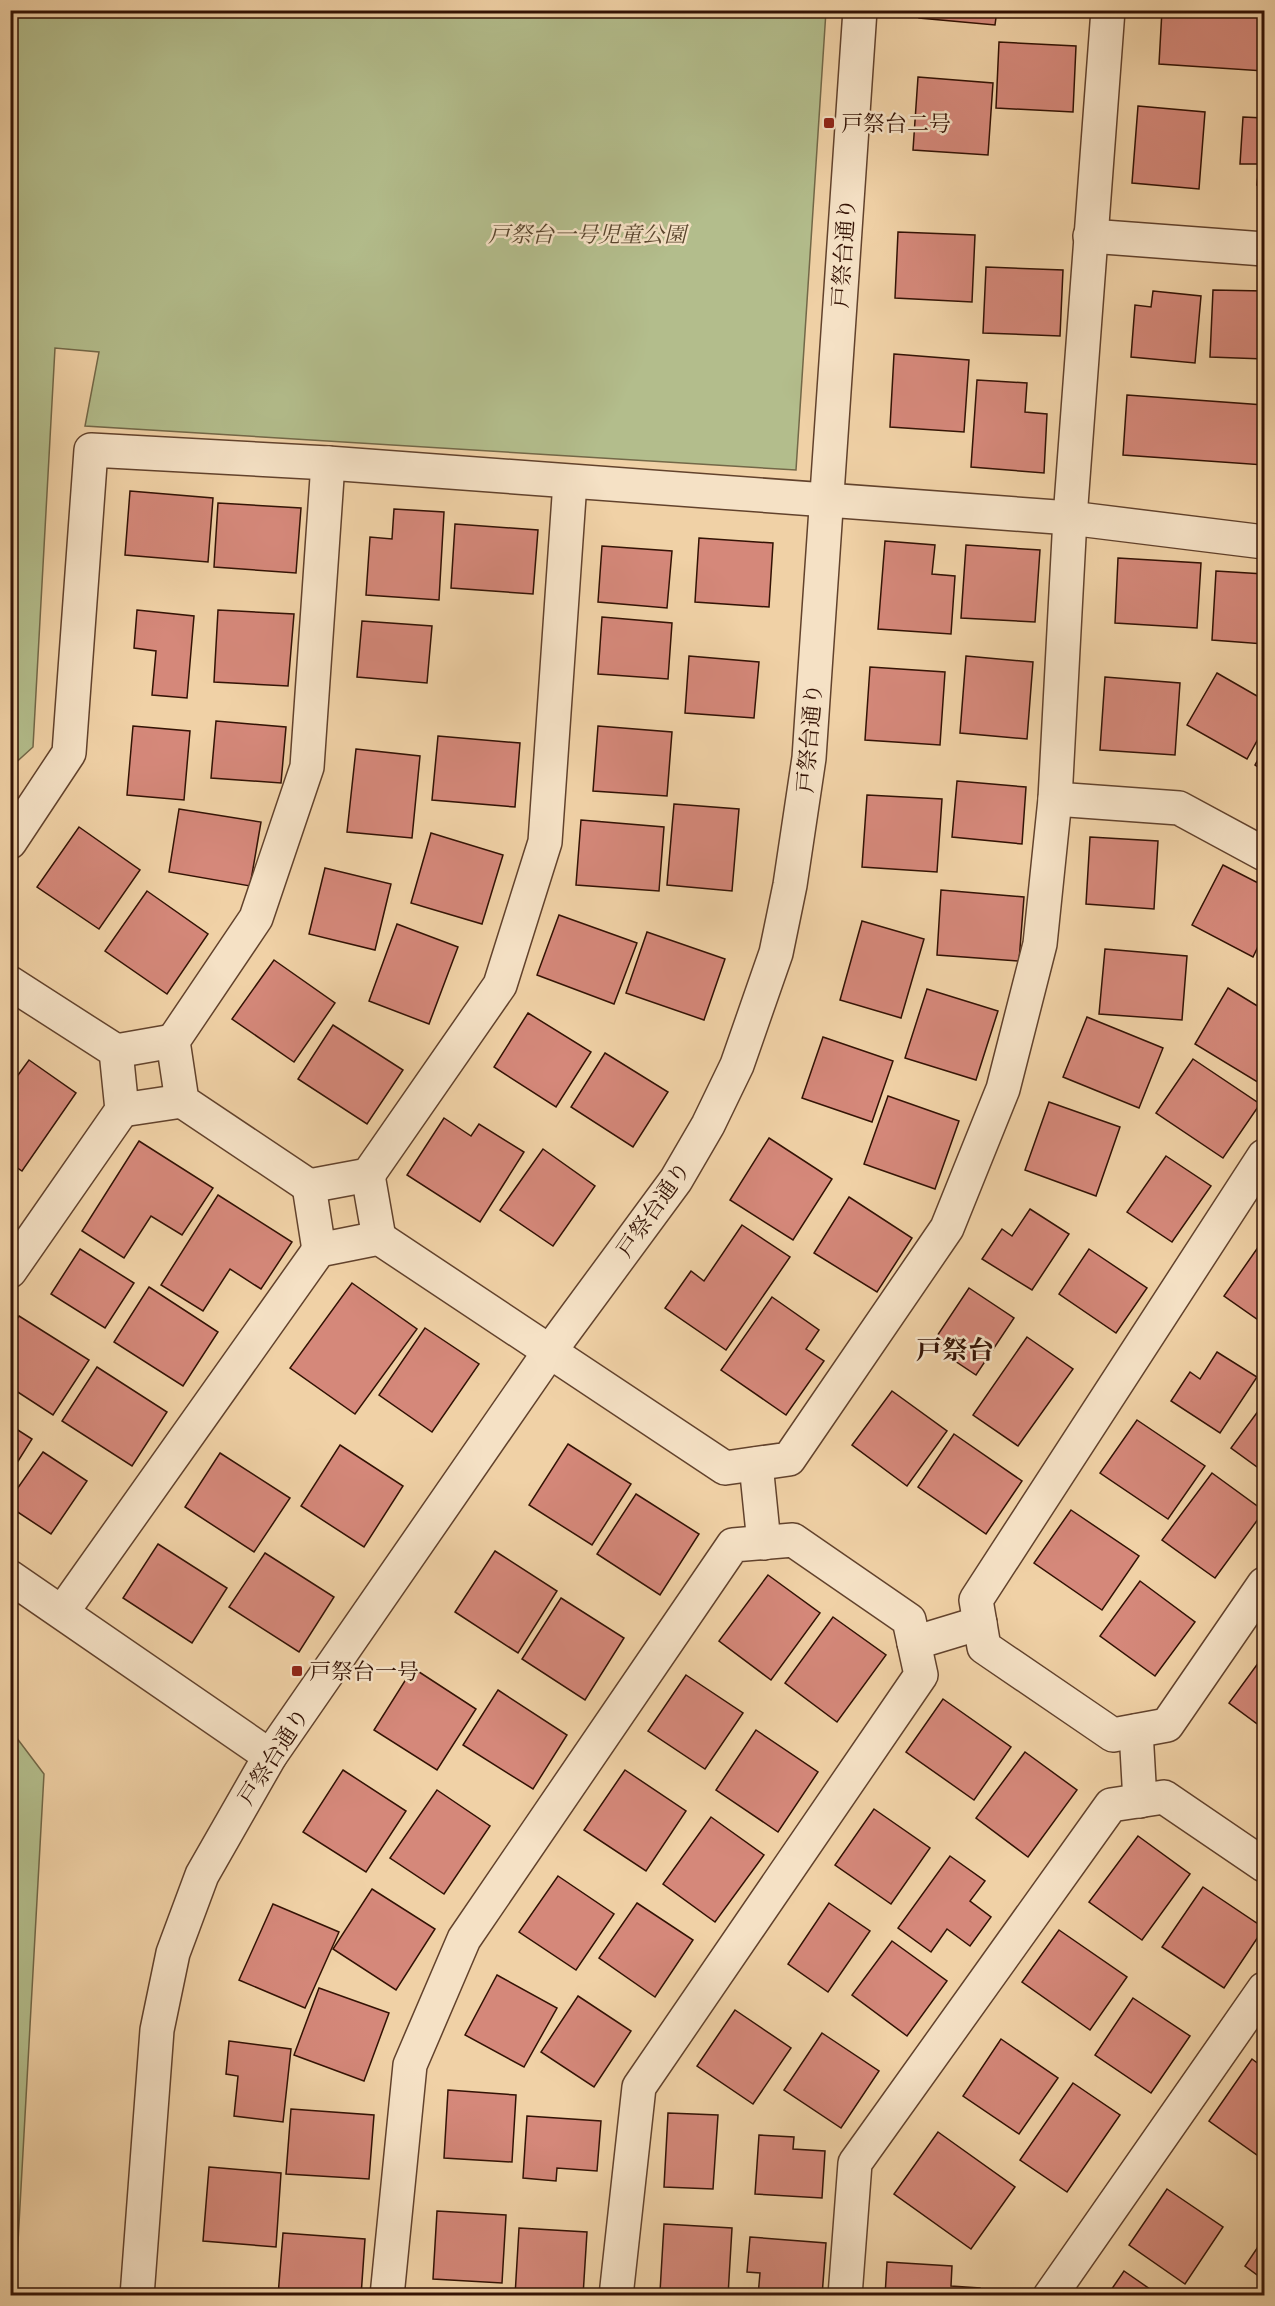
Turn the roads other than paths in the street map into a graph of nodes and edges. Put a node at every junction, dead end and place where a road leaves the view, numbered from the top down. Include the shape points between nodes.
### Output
1 (860, 10) edge
2 (1108, 10) edge
3 (1090, 236) junction
4 (1264, 249) edge
5 (328, 463) junction
6 (570, 482) junction
7 (826, 501) junction
8 (1070, 518) junction
9 (1264, 542) edge
10 (1054, 799) junction
11 (10, 842) edge
12 (1264, 854) edge
13 (10, 983) edge
14 (173, 1041) junction
15 (116, 1051) junction
16 (182, 1101) junction
17 (122, 1110) junction
18 (1264, 1156) edge
19 (368, 1175) junction
20 (309, 1186) junction
21 (379, 1238) junction
22 (319, 1250) junction
23 (10, 1271) edge
24 (550, 1351) junction
25 (756, 1464) junction
26 (764, 1543) junction
27 (10, 1577) edge
28 (1264, 1584) edge
29 (63, 1611) junction
30 (980, 1623) junction
31 (914, 1643) junction
32 (1136, 1731) junction
33 (270, 1756) junction
34 (1140, 1801) junction
35 (1264, 1865) edge
36 (1264, 1989) edge
37 (137, 2295) edge
38 (387, 2295) edge
39 (616, 2295) edge
40 (845, 2295) edge
41 (1050, 2295) edge

1 - 7 street, 戸祭台通り
2 - 3 street
3 - 4 street
3 - 8 street
5 - 6 street
5 - 11 street via 91,450 69,753
5 - 14 street via 307,767 256,918
6 - 7 street
6 - 19 street via 545,843 500,985
7 - 8 street
7 - 24 street, 戸祭台通り via 809,758 776,953 736,1065 708,1125 676,1180
8 - 9 street
8 - 10 street
10 - 12 street via 1179,808
10 - 25 street via 1040,944 1003,1089 947,1228 789,1459
13 - 15 street
14 - 15 street
14 - 16 street
15 - 17 street
16 - 17 street
16 - 20 street
17 - 23 street
18 - 30 street via 976,1600
19 - 20 street
19 - 21 street
20 - 22 street
21 - 22 street
21 - 24 street
22 - 29 street
24 - 25 street via 725,1468
24 - 33 street, 戸祭台通り
25 - 26 street
26 - 31 street via 793,1540 909,1620
26 - 38 street via 733,1545 464,1939 410,2065
27 - 29 street
28 - 32 street via 1167,1725
29 - 33 street
30 - 31 street
30 - 32 street via 984,1647 1113,1735
31 - 39 street via 921,1675 639,2087
32 - 34 street
33 - 37 street, 戸祭台通り via 202,1875 164,1989 153,2068
34 - 35 street via 1164,1797
34 - 40 street via 1111,1805 855,2163
36 - 41 street

